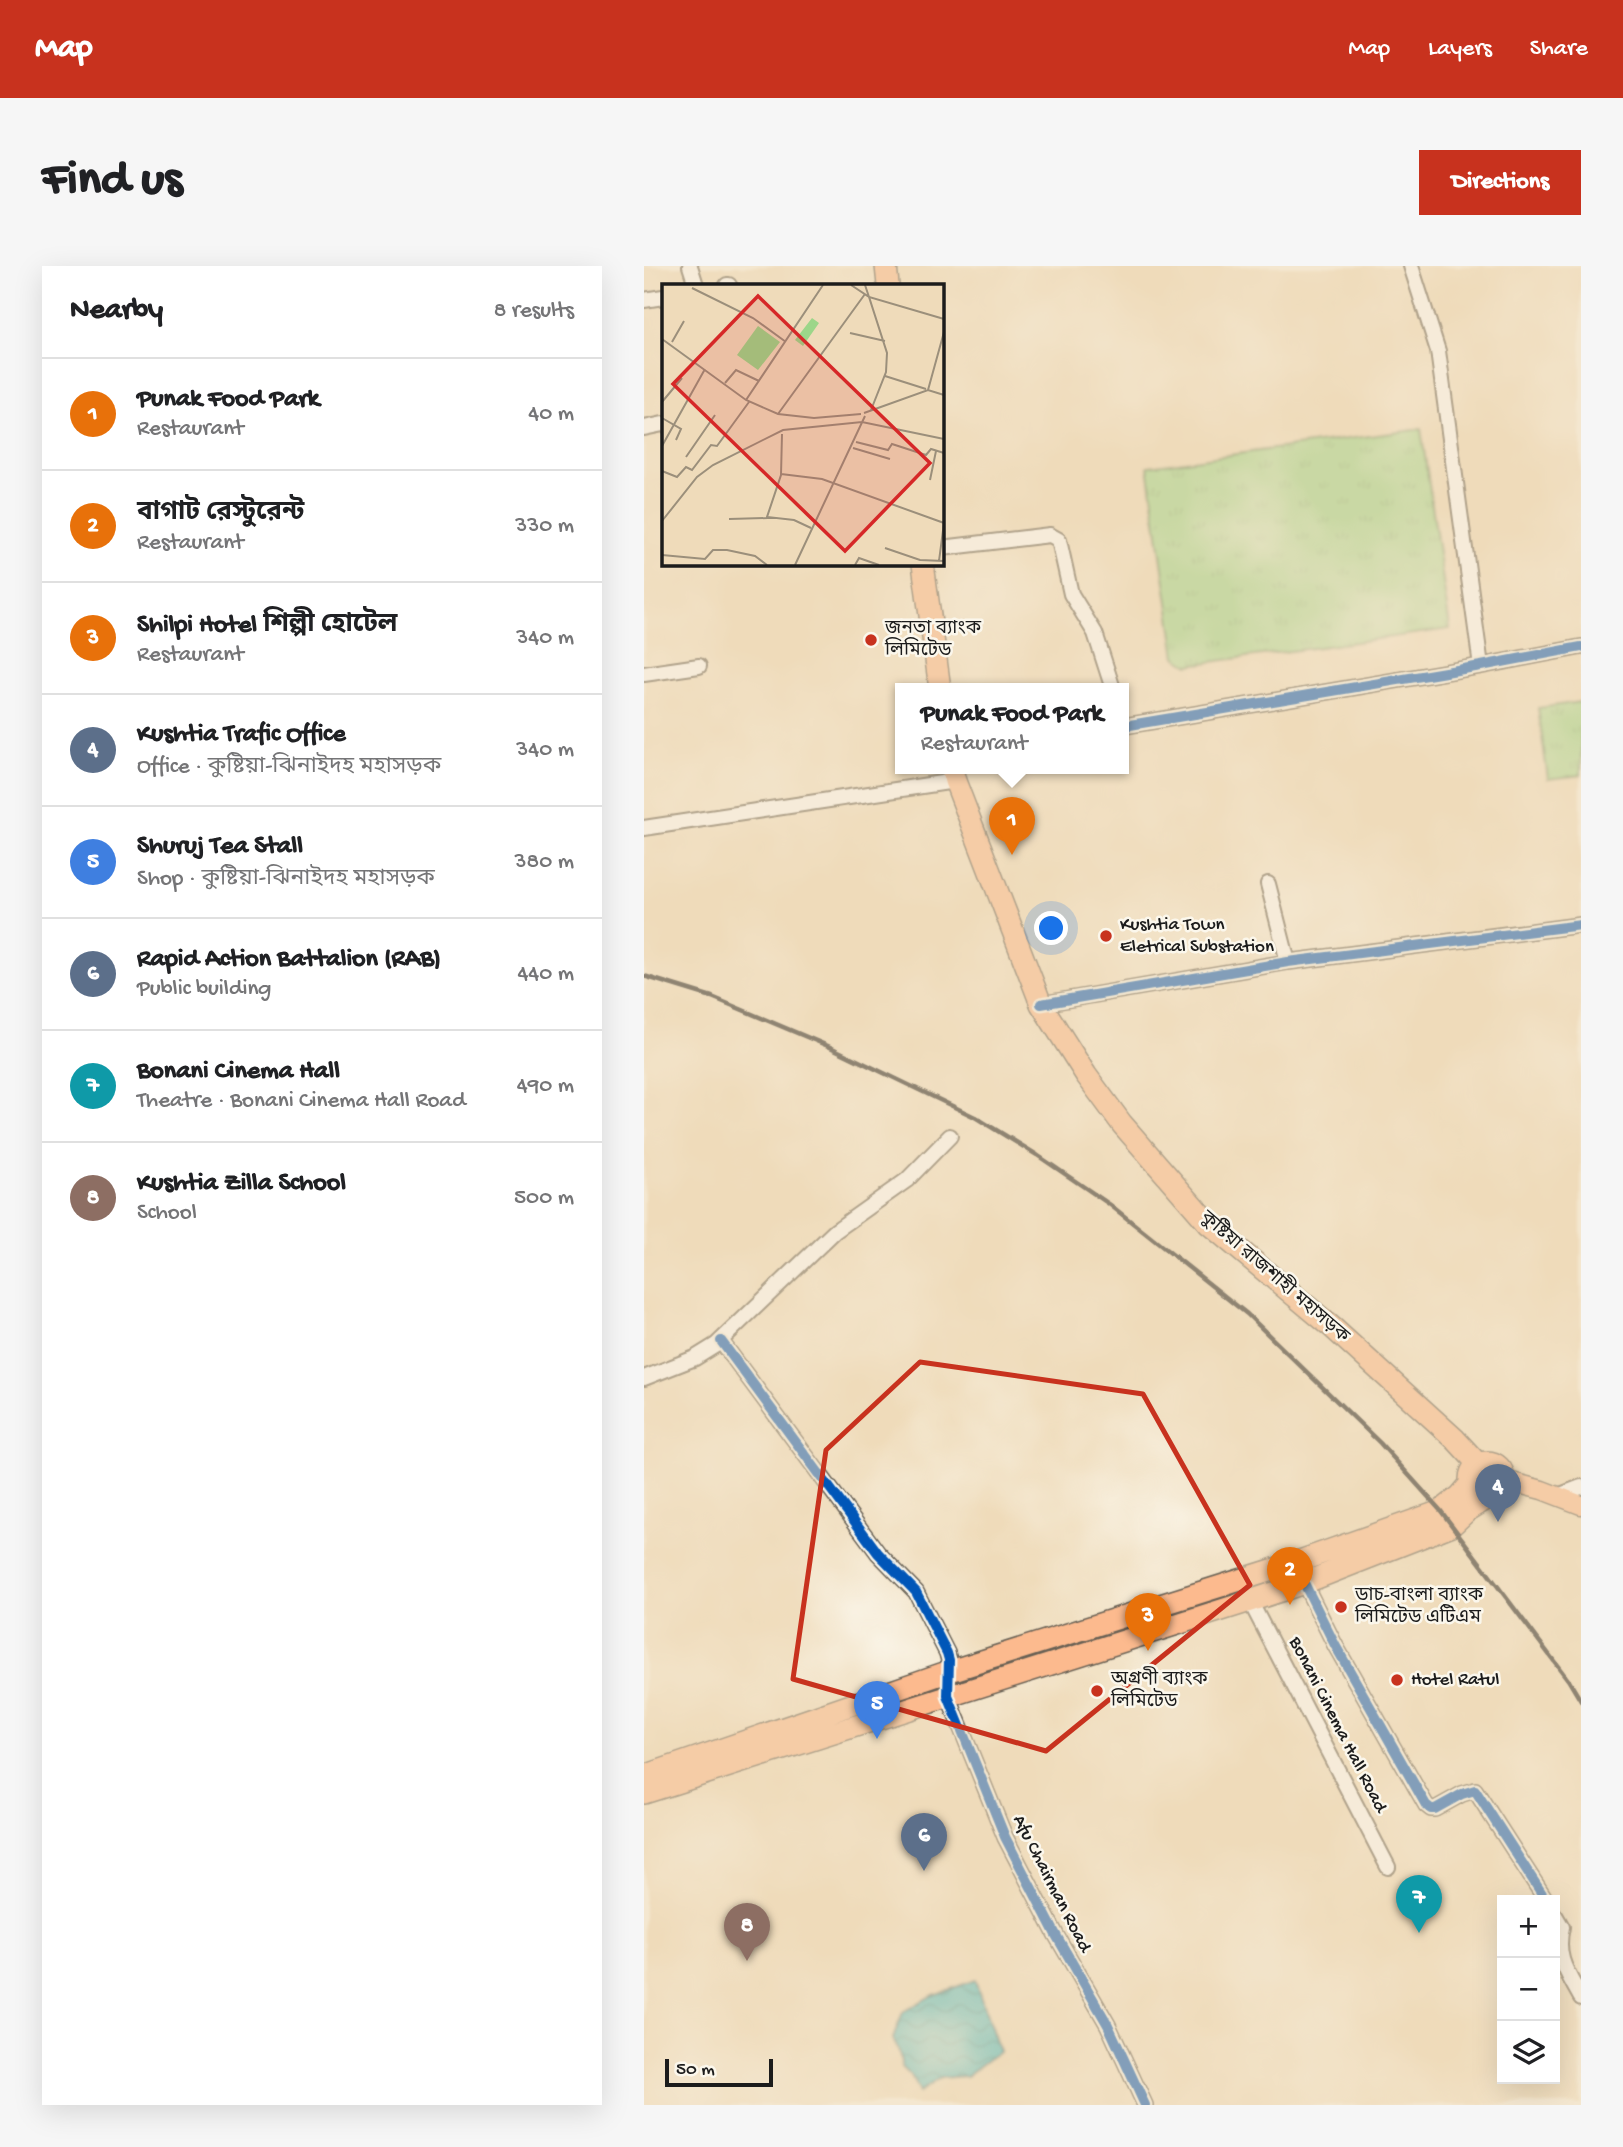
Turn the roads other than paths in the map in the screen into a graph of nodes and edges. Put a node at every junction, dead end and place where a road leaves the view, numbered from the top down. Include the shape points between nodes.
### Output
1 (690, 266) edge
2 (886, 266) edge
3 (1411, 266) edge
4 (696, 284) edge
5 (888, 284) edge
6 (662, 297) edge
7 (644, 300) edge
8 (662, 424) edge
9 (644, 428) edge
10 (943, 548) edge
11 (923, 565) edge
12 (1581, 647) edge
13 (699, 666) dead end
14 (1480, 666) junction
15 (644, 674) edge
16 (939, 683) edge
17 (1112, 683) edge
18 (1129, 724) edge
19 (954, 775) edge
20 (644, 828) edge
21 (1268, 884) dead end
22 (1581, 925) edge
23 (1288, 962) junction
24 (1041, 1004) junction
25 (950, 1136) dead end
26 (720, 1341) junction
27 (644, 1378) edge
28 (1475, 1474) junction
29 (1581, 1487) edge
30 (1498, 1488) junction
31 (1558, 1496) junction
32 (1581, 1505) edge
33 (1347, 1555) junction
34 (1304, 1583) junction
35 (1250, 1601) junction
36 (1167, 1604) junction
37 (1175, 1625) junction
38 (1063, 1636) junction
39 (1070, 1658) junction
40 (947, 1672) junction
41 (947, 1696) junction
42 (644, 1776) edge
43 (644, 1793) edge
44 (1388, 1867) dead end
45 (1542, 1895) edge
46 (1560, 1956) edge
47 (1581, 1998) edge
48 (1145, 2105) edge

1 - 4 street
2 - 5 highway
3 - 14 street via 1438,351
6 - 7 street
8 - 9 street
10 - 17 street via 1050,535 1059,540 1071,594 1095,633
11 - 16 highway
12 - 14 street
13 - 15 street
14 - 18 street
19 - 20 street
19 - 24 highway, কুষ্টিয়া রাজশাহী মহাসড়ক
21 - 23 street
22 - 23 street
23 - 24 street
24 - 28 highway, কুষ্টিয়া রাজশাহী মহাসড়ক via 1122,1124 1201,1216 1455,1439
25 - 26 street via 907,1180 835,1231
26 - 27 street via 695,1358
26 - 40 street, Afu Chairman Road via 878,1553 916,1592 947,1653
28 - 30 highway via 1477,1492 1482,1496
28 - 30 highway via 1488,1463 1496,1465 1502,1472
28 - 33 highway via 1460,1496 1441,1511
29 - 31 street
30 - 31 main road
30 - 33 highway via 1452,1525
31 - 32 main road
33 - 34 highway
33 - 36 highway via 1256,1576
34 - 35 highway
34 - 45 street via 1426,1805 1435,1809 1475,1790
35 - 37 highway
35 - 44 street, Bonani Cinema Hall Road
36 - 37 highway
36 - 38 highway
37 - 39 highway
38 - 39 highway
38 - 40 highway
39 - 41 highway
40 - 41 street, Afu Chairman Road
40 - 42 highway
41 - 43 highway
41 - 48 street, Afu Chairman Road via 1005,1837 1108,2025
46 - 47 street

